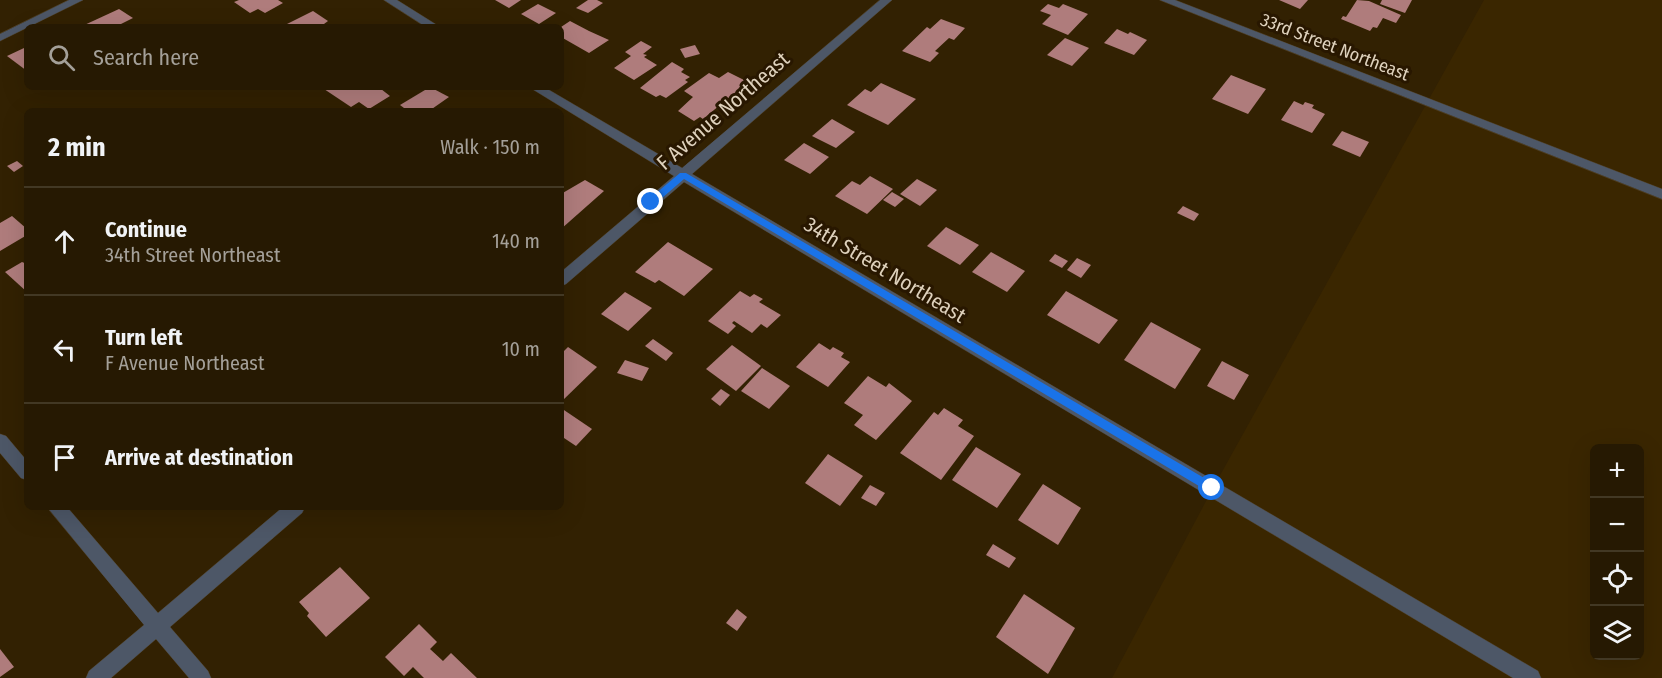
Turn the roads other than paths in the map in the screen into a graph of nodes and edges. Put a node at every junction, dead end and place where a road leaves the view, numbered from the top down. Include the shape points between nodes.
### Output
1 (78, 0) edge
2 (389, 0) edge
3 (887, 0) edge
4 (1165, 0) edge
5 (29, 24) edge
6 (429, 24) edge
7 (24, 26) edge
8 (0, 38) edge
9 (540, 90) edge
10 (683, 175) junction
11 (1662, 194) edge
12 (564, 276) edge
13 (0, 441) edge
14 (24, 469) edge
15 (59, 510) edge
16 (292, 510) edge
17 (157, 626) junction
18 (96, 678) edge
19 (201, 678) edge
20 (1532, 678) edge

1 - 5 street
2 - 6 street
3 - 10 street, F Avenue Northeast
4 - 11 street, 33rd Street Northeast
7 - 8 street
9 - 10 street, 34th Street Northeast
10 - 12 street, F Avenue Northeast
10 - 20 street, 34th Street Northeast
13 - 14 street
15 - 17 street
16 - 17 street
17 - 18 street
17 - 19 street

